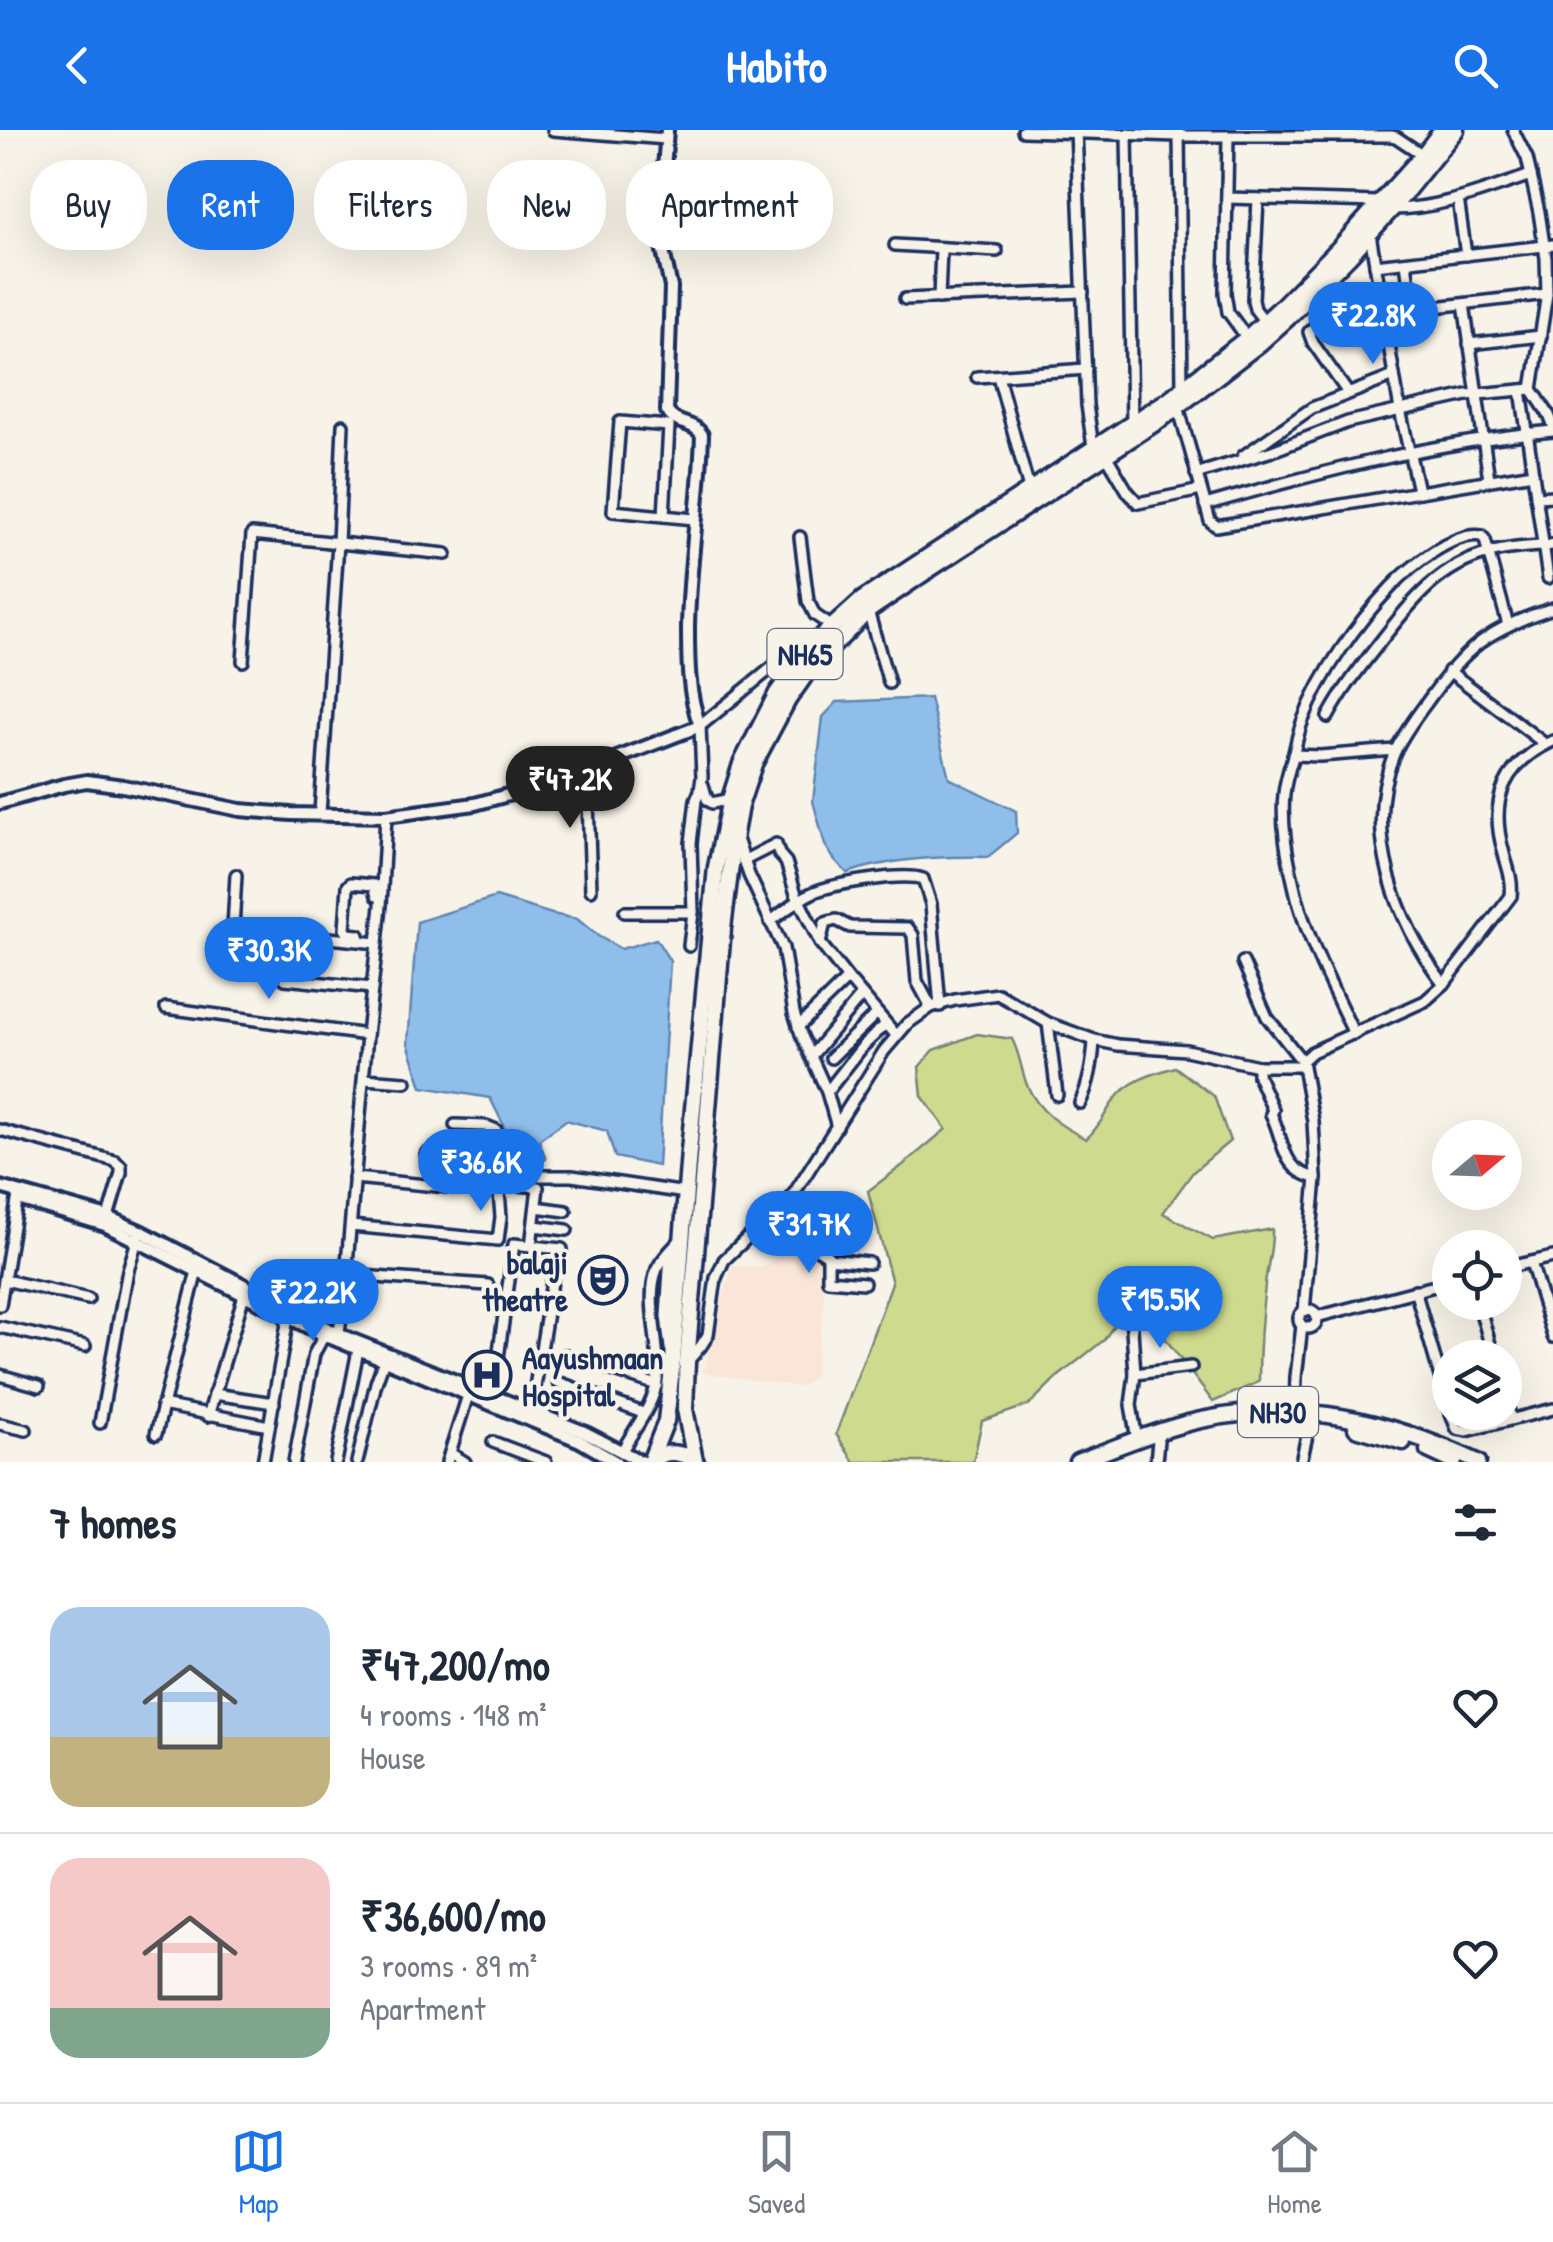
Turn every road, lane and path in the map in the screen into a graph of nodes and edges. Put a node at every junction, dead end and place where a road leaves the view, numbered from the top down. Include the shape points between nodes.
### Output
1 (553, 130) edge
2 (1442, 130) edge
3 (1456, 130) edge
4 (1513, 130) edge
5 (1022, 131) edge
6 (1076, 132) edge
7 (1179, 133) edge
8 (666, 134) edge
9 (1127, 134) junction
10 (1396, 134) edge
11 (1228, 136) junction
12 (1423, 156) junction
13 (1531, 175) junction
14 (1227, 198) junction
15 (1258, 198) junction
16 (1458, 199) junction
17 (1386, 206) junction
18 (1553, 209) edge
19 (1539, 212) junction
20 (1370, 234) junction
21 (895, 245) dead end
22 (1549, 246) edge
23 (941, 248) junction
24 (997, 251) dead end
25 (1466, 255) junction
26 (1406, 262) junction
27 (1376, 265) junction
28 (1380, 288) junction
29 (1084, 292) junction
30 (1546, 294) junction
31 (939, 298) junction
32 (905, 299) dead end
33 (1464, 304) junction
34 (1412, 310) junction
35 (1383, 314) junction
36 (1265, 322) junction
37 (1541, 336) junction
38 (1247, 338) junction
39 (1470, 344) junction
40 (1086, 369) junction
41 (998, 376) junction
42 (1394, 376) junction
43 (977, 377) dead end
44 (1182, 389) junction
45 (1527, 390) junction
46 (1348, 392) junction
47 (1476, 395) junction
48 (1178, 406) junction
49 (1400, 410) junction
50 (1132, 423) junction
51 (342, 425) dead end
52 (1553, 428) edge
53 (1528, 433) junction
54 (1483, 439) junction
55 (1100, 451) junction
56 (1408, 452) junction
57 (1236, 462) junction
58 (1196, 474) junction
59 (1533, 474) junction
60 (1489, 479) junction
61 (1029, 489) junction
62 (1201, 490) junction
63 (1418, 492) junction
64 (1553, 496) edge
65 (1536, 497) junction
66 (1205, 505) junction
67 (664, 516) junction
68 (694, 518) junction
69 (800, 537) dead end
70 (338, 543) junction
71 (1548, 545) edge
72 (1490, 553) junction
73 (446, 554) dead end
74 (1548, 578) dead end
75 (1553, 608) edge
76 (868, 612) junction
77 (1508, 625) junction
78 (831, 626) junction
79 (812, 646) junction
80 (243, 661) dead end
81 (1448, 671) junction
82 (889, 683) dead end
83 (1328, 717) dead end
84 (700, 726) junction
85 (1549, 743) edge
86 (1396, 750) junction
87 (1293, 756) junction
88 (588, 770) junction
89 (702, 778) junction
90 (730, 799) junction
91 (0, 803) edge
92 (320, 813) junction
93 (386, 816) junction
94 (735, 833) junction
95 (743, 861) junction
96 (236, 875) dead end
97 (591, 890) dead end
98 (379, 898) junction
99 (800, 902) junction
100 (625, 912) dead end
101 (693, 912) junction
102 (770, 922) junction
103 (372, 937) junction
104 (820, 943) junction
105 (689, 946) dead end
106 (1243, 962) dead end
107 (285, 979) dead end
108 (849, 980) junction
109 (1444, 984) junction
110 (372, 988) junction
111 (862, 995) junction
112 (936, 1006) junction
113 (166, 1008) dead end
114 (877, 1012) junction
115 (1048, 1023) junction
116 (886, 1024) junction
117 (798, 1026) junction
118 (1354, 1034) junction
119 (367, 1035) junction
120 (896, 1035) junction
121 (1094, 1040) junction
122 (812, 1055) junction
123 (832, 1058) dead end
124 (1301, 1063) junction
125 (1258, 1066) junction
126 (364, 1079) junction
127 (406, 1082) dead end
128 (827, 1092) junction
129 (1057, 1095) dead end
130 (1080, 1103) dead end
131 (455, 1125) dead end
132 (837, 1127) junction
133 (0, 1130) edge
134 (426, 1154) dead end
135 (498, 1158) junction
136 (499, 1171) junction
137 (354, 1178) junction
138 (1316, 1178) junction
139 (457, 1188) junction
140 (499, 1188) junction
141 (0, 1190) edge
142 (686, 1193) junction
143 (18, 1195) junction
144 (457, 1202) dead end
145 (536, 1206) junction
146 (787, 1206) junction
147 (566, 1210) dead end
148 (108, 1217) junction
149 (772, 1220) junction
150 (351, 1226) junction
151 (534, 1226) junction
152 (567, 1230) dead end
153 (138, 1236) junction
154 (682, 1238) junction
155 (855, 1240) dead end
156 (531, 1246) junction
157 (562, 1249) dead end
158 (670, 1252) junction
159 (1553, 1256) edge
160 (829, 1259) junction
161 (869, 1262) dead end
162 (1531, 1262) junction
163 (1522, 1264) edge
164 (554, 1269) dead end
165 (197, 1271) junction
166 (346, 1275) junction
167 (5, 1280) junction
168 (864, 1283) dead end
169 (488, 1285) dead end
170 (1432, 1286) edge
171 (1416, 1290) junction
172 (244, 1295) junction
173 (88, 1299) dead end
174 (0, 1305) edge
175 (1304, 1311) junction
176 (1131, 1316) dead end
177 (1316, 1316) junction
178 (288, 1318) junction
179 (1302, 1326) junction
180 (0, 1327) edge
181 (324, 1336) junction
182 (1553, 1337) edge
183 (339, 1338) junction
184 (85, 1346) dead end
185 (1432, 1347) edge
186 (358, 1350) junction
187 (566, 1355) dead end
188 (388, 1359) junction
189 (680, 1361) junction
190 (1191, 1367) dead end
191 (1136, 1374) junction
192 (0, 1375) edge
193 (558, 1382) dead end
194 (656, 1385) junction
195 (39, 1386) dead end
196 (214, 1394) junction
197 (468, 1395) junction
198 (492, 1400) junction
199 (274, 1403) junction
200 (162, 1405) junction
201 (1553, 1408) edge
202 (530, 1412) junction
203 (1295, 1412) junction
204 (643, 1413) junction
205 (208, 1416) junction
206 (1522, 1417) edge
207 (1310, 1422) junction
208 (100, 1423) dead end
209 (0, 1424) edge
210 (270, 1426) junction
211 (1192, 1427) junction
212 (26, 1430) dead end
213 (156, 1434) dead end
214 (582, 1437) junction
215 (1137, 1440) junction
216 (1158, 1440) junction
217 (493, 1442) dead end
218 (619, 1456) edge
219 (448, 1457) edge
220 (647, 1461) edge
221 (695, 1461) edge
222 (263, 1462) edge
223 (294, 1462) edge
224 (336, 1462) edge
225 (357, 1462) edge
226 (465, 1462) edge
227 (546, 1462) edge
228 (1077, 1462) edge
229 (1098, 1462) edge
230 (1156, 1462) edge
231 (1301, 1462) edge
232 (1454, 1462) edge
233 (1478, 1462) edge

1 - 8 street
2 - 12 highway, NH65
3 - 17 highway, NH65
4 - 13 street
5 - 6 street
6 - 9 street
6 - 29 street
7 - 9 street
7 - 11 street
7 - 44 street
8 - 68 street via 659,233 671,287 667,411 702,435
9 - 50 street
10 - 11 street
10 - 12 street
11 - 14 street
12 - 17 highway, NH65
13 - 16 street
13 - 19 street
14 - 15 street
14 - 38 street via 1226,304
15 - 17 street
15 - 36 street via 1254,300
16 - 17 street via 1414,209
16 - 25 street
17 - 20 highway, NH65
17 - 36 highway, NH65
18 - 19 street
19 - 22 street
20 - 27 street
20 - 48 highway, NH65 via 1288,318
21 - 23 street
22 - 25 street
22 - 30 street
23 - 24 street
23 - 31 street
25 - 26 street
26 - 27 street
26 - 34 street
27 - 28 street
28 - 35 street
28 - 46 street via 1311,327 1313,343
29 - 31 street
29 - 40 street
30 - 33 street
30 - 37 street
31 - 32 street
33 - 34 street
33 - 39 street
34 - 35 street
35 - 42 street
36 - 38 highway, NH65
37 - 39 street
37 - 45 street
38 - 44 highway, NH65
39 - 47 street
40 - 41 street
40 - 55 street
41 - 43 street
41 - 61 street
42 - 46 street
42 - 49 street
44 - 50 highway, NH65
45 - 47 street
45 - 52 street
45 - 53 street
46 - 57 street via 1300,415
47 - 49 street
47 - 54 street
48 - 55 highway, NH65
48 - 58 street
49 - 56 street
49 - 57 street
50 - 55 highway, NH65
51 - 70 street
52 - 53 street
53 - 54 street
53 - 59 street
54 - 56 street
54 - 60 street
55 - 61 highway, NH65
55 - 62 street via 1138,502
55 - 76 highway, NH65
56 - 63 street
56 - 66 street
57 - 58 street
58 - 62 street
59 - 60 street
59 - 65 street
60 - 63 street
61 - 78 highway, NH65
62 - 66 street
63 - 66 street via 1216,526
64 - 65 street
65 - 71 street
67 - 67 street via 613,511 620,422 670,426
67 - 68 street
68 - 84 street via 688,677
69 - 78 street via 811,609
70 - 73 street
70 - 80 street via 252,534
70 - 92 street
71 - 72 street
71 - 74 street
72 - 77 street
72 - 83 street via 1425,588
72 - 87 street via 1482,536 1469,535 1442,546 1398,580 1321,684
75 - 77 street
76 - 82 street
76 - 94 highway, NH65 via 788,700 754,764
77 - 81 street via 1481,639
78 - 79 highway, NH65
79 - 84 street via 790,653
79 - 90 highway, NH65 via 761,720
81 - 85 street
81 - 86 street
84 - 88 street
84 - 89 street
85 - 109 street via 1502,788 1497,824 1510,896
86 - 87 street
86 - 109 street via 1380,818 1383,848 1412,935
87 - 118 street via 1283,814 1294,889
88 - 93 street via 476,804
88 - 97 street
89 - 90 street via 707,799
89 - 101 street via 691,842
90 - 142 highway, NH65 via 716,867
91 - 92 street via 88,782 240,810
92 - 93 street
93 - 98 street
94 - 95 street
94 - 189 highway, NH65
95 - 99 street via 776,844
95 - 102 street
96 - 103 street via 233,928
98 - 103 street
98 - 103 street via 374,885 348,886 346,932
99 - 102 street
99 - 104 street
99 - 112 street via 812,893 889,876 922,879 931,904
100 - 101 street
101 - 105 street
102 - 117 street via 783,948
103 - 110 street
104 - 108 street
104 - 112 street via 826,923 836,920 850,927 908,928 916,981
106 - 124 street via 1267,1017
107 - 110 street
108 - 111 street
108 - 117 street
109 - 118 street via 1425,1001
110 - 119 street
111 - 114 street
111 - 122 street
112 - 115 street via 998,994
112 - 120 street
113 - 119 street
114 - 116 street
114 - 123 street
115 - 121 street
115 - 129 street
116 - 120 street
116 - 128 street
117 - 122 street
118 - 124 street
119 - 126 street
120 - 132 street
121 - 125 street
121 - 130 street
122 - 128 street
124 - 125 street
124 - 138 street
125 - 138 street via 1294,1169
126 - 127 street
126 - 137 street
128 - 132 street
131 - 135 street via 496,1130
132 - 146 street
133 - 148 street via 115,1161 120,1174
134 - 135 street
135 - 136 street
136 - 140 street
136 - 142 street
137 - 139 street
137 - 150 street
138 - 175 street
139 - 140 street
139 - 144 street
140 - 145 street via 538,1188
140 - 150 street via 498,1240
141 - 143 street
142 - 154 highway, NH65
143 - 148 street
143 - 153 street
143 - 167 street
145 - 147 street
145 - 151 street
146 - 149 street
146 - 155 street
148 - 153 street
149 - 160 street
149 - 189 street via 720,1267 708,1335
150 - 166 street
151 - 152 street
151 - 156 street
153 - 165 street
153 - 183 street
153 - 208 street
154 - 158 street
154 - 189 highway, NH65
156 - 157 street
156 - 198 street via 514,1244
158 - 189 street via 666,1316
158 - 194 street via 656,1272
159 - 162 street
160 - 161 street
160 - 168 street via 828,1280
162 - 163 street
162 - 182 street
164 - 202 street
165 - 172 street
165 - 200 street
166 - 169 street
166 - 183 street
167 - 173 street
167 - 174 street
170 - 171 street
171 - 177 street
171 - 185 street
172 - 178 street
172 - 196 street
175 - 177 street
175 - 179 street
176 - 191 street
177 - 179 street via 1313,1326
178 - 181 street
178 - 199 street
179 - 203 street
180 - 184 street
181 - 183 street
181 - 223 street via 314,1354
183 - 186 street
183 - 188 street
186 - 188 street
186 - 224 street
187 - 194 street
188 - 197 street
188 - 198 street
188 - 225 street
189 - 220 highway, NH65 via 666,1421
189 - 221 highway, NH65
190 - 191 street
191 - 215 street via 1131,1405
192 - 195 street
193 - 204 street
194 - 204 street
196 - 199 street
196 - 205 street
197 - 198 street
197 - 219 street
198 - 202 street
198 - 214 street
199 - 210 street
200 - 205 street
200 - 213 street
201 - 206 street
202 - 214 street
203 - 211 highway, NH30 via 1249,1413
203 - 233 highway, NH30 via 1376,1423
204 - 218 street
205 - 210 street
207 - 211 highway, NH30
207 - 231 street
207 - 232 highway, NH30 via 1373,1432
209 - 212 street
210 - 222 street
211 - 215 highway, NH30
211 - 216 highway, NH30
214 - 218 street
215 - 228 highway, NH30
216 - 229 highway, NH30
216 - 230 street
217 - 227 street
218 - 220 street
219 - 226 street
220 - 221 highway, NH65 via 678,1453

